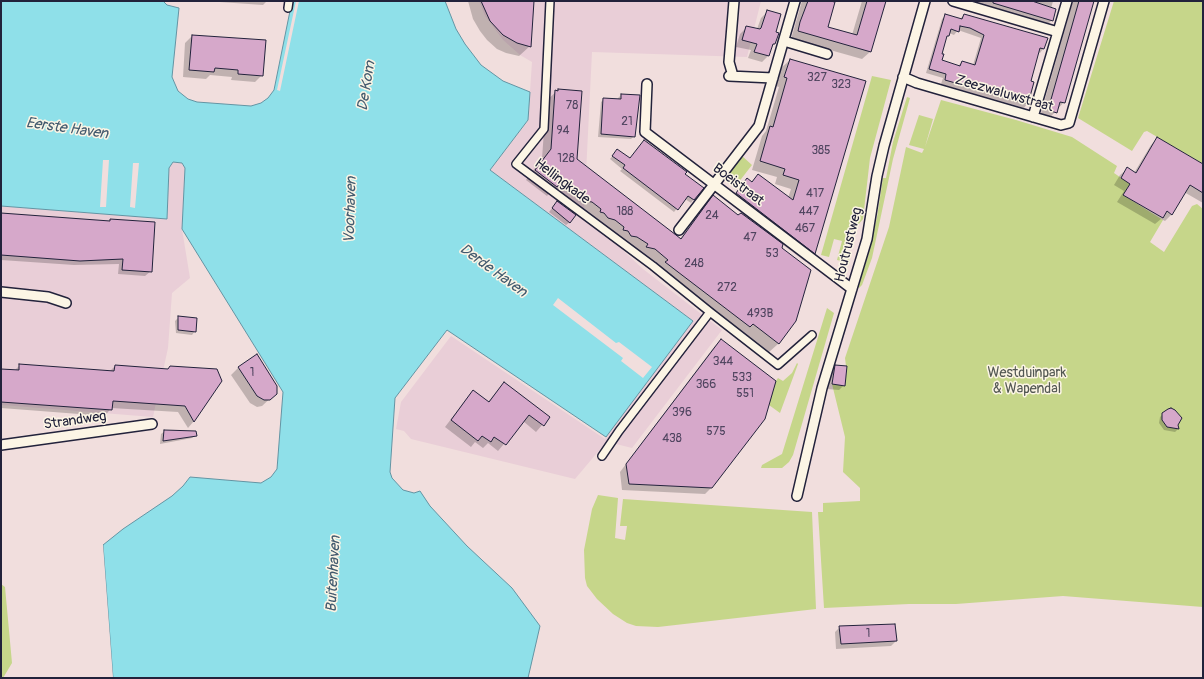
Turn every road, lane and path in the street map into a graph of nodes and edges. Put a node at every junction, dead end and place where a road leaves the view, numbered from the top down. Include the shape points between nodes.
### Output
1 (550, 1) edge
2 (734, 1) edge
3 (795, 1) edge
4 (925, 1) edge
5 (953, 1) edge
6 (1067, 1) edge
7 (1104, 1) edge
8 (1058, 32) junction
9 (784, 41) junction
10 (827, 54) dead end
11 (903, 77) junction
12 (773, 78) junction
13 (648, 84) dead end
14 (1033, 117) junction
15 (714, 184) junction
16 (679, 230) dead end
17 (852, 289) junction
18 (1, 292) edge
19 (66, 303) dead end
20 (710, 312) junction
21 (812, 335) dead end
22 (152, 424) dead end
23 (1, 445) edge
24 (602, 456) dead end
25 (797, 496) dead end

1 - 20 street, Hellingkade via 544,129 516,164
2 - 12 street via 730,76
3 - 9 street
4 - 11 street, Houtrustweg
5 - 8 street
6 - 8 street
7 - 14 street, Zeezwaluwstraat via 1069,122 1061,125
8 - 14 street
9 - 10 street
9 - 12 street
11 - 14 street, Zeezwaluwstraat
11 - 17 street, Houtrustweg via 879,168 867,239
12 - 15 street via 760,126
13 - 15 street, Boeistraat via 645,132
15 - 16 street
15 - 17 street, Boeistraat
17 - 25 street, Houtrustweg via 822,388
18 - 19 street via 48,297
20 - 21 street, Hellingkade via 778,365
20 - 24 street
22 - 23 street, Strandweg

